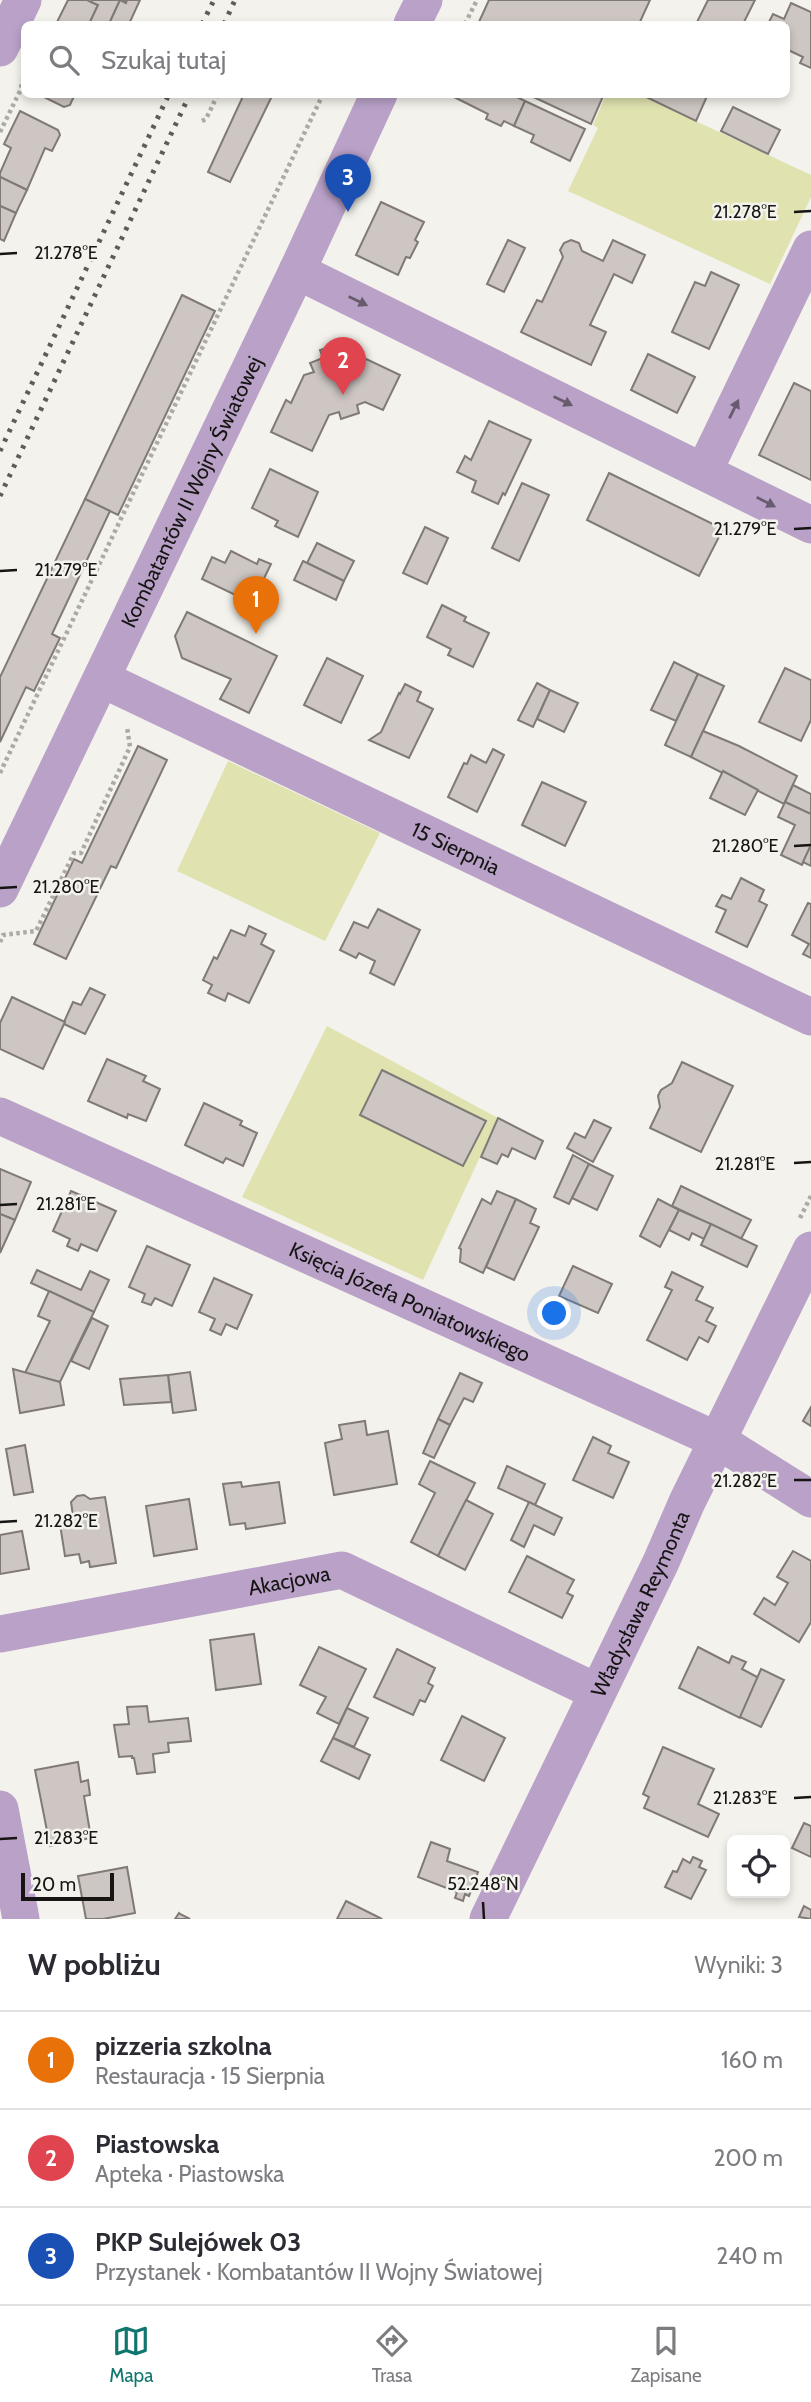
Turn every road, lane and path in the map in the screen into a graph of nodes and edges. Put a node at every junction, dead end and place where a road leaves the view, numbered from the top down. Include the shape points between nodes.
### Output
1 (23, 0) edge
2 (424, 0) edge
3 (477, 0) edge
4 (414, 21) edge
5 (466, 21) edge
6 (0, 48) edge
7 (21, 87) edge
8 (216, 98) edge
9 (321, 98) edge
10 (377, 98) edge
11 (202, 121) dead end
12 (0, 132) edge
13 (811, 249) edge
14 (297, 271) junction
15 (803, 286) edge
16 (704, 471) junction
17 (811, 525) edge
18 (102, 679) junction
19 (0, 773) edge
20 (0, 889) edge
21 (811, 1017) edge
22 (0, 1116) edge
23 (811, 1250) edge
24 (717, 1440) junction
25 (811, 1499) edge
26 (0, 1634) edge
27 (597, 1692) junction
28 (0, 1809) edge
29 (20, 1919) edge
30 (488, 1919) edge

1 - 6 street
2 - 4 street
3 - 5 path
7 - 12 path
8 - 11 path
9 - 19 path
10 - 14 street, Kombatantów II Wojny Światowej
13 - 15 street
14 -> 16 street
14 - 18 street, Kombatantów II Wojny Światowej
16 -> 15 street
16 -> 17 street
18 - 20 street, Kombatantów II Wojny Światowej
18 - 21 street, 15 Sierpnia
22 - 24 street, Księcia Józefa Poniatowskiego
23 - 24 street, Władysława Reymonta
24 - 25 street, Księcia Józefa Poniatowskiego
24 - 27 street, Władysława Reymonta
26 - 27 street, Akacjowa via 342,1570
27 - 30 street, Władysława Reymonta
28 - 29 street

